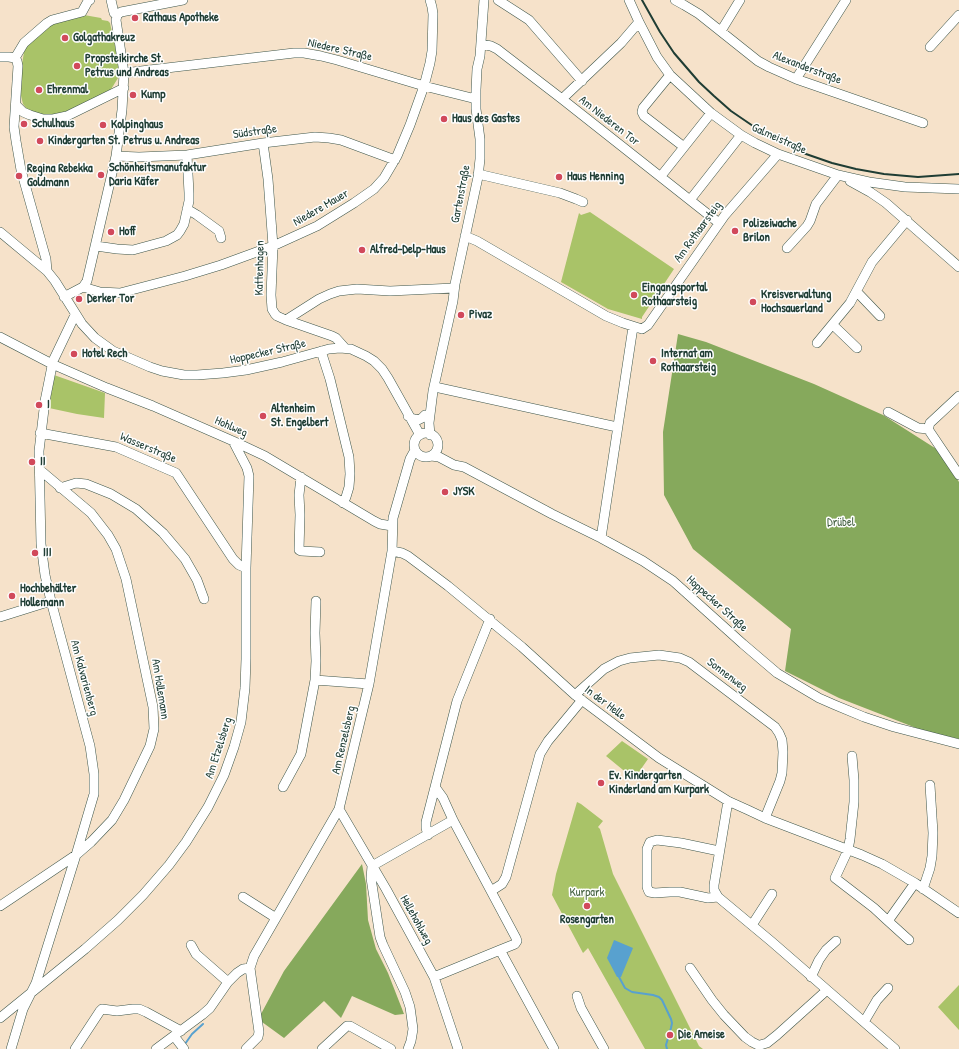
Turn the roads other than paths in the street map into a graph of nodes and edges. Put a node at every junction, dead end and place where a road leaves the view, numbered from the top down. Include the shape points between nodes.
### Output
1 (83, 0) edge
2 (90, 0) edge
3 (111, 0) edge
4 (183, 0) edge
5 (430, 0) edge
6 (484, 0) edge
7 (498, 0) edge
8 (629, 0) edge
9 (675, 0) edge
10 (740, 0) edge
11 (846, 0) edge
12 (82, 12) junction
13 (117, 15) junction
14 (959, 15) edge
15 (639, 22) junction
16 (721, 31) junction
17 (481, 44) junction
18 (930, 46) dead end
19 (0, 57) edge
20 (15, 58) junction
21 (124, 73) junction
22 (670, 75) junction
23 (796, 79) junction
24 (582, 81) junction
25 (424, 86) junction
26 (124, 88) junction
27 (476, 99) junction
28 (562, 99) junction
29 (16, 105) junction
30 (710, 113) junction
31 (923, 123) dead end
32 (741, 135) junction
33 (263, 143) junction
34 (684, 147) junction
35 (187, 154) junction
36 (778, 154) junction
37 (116, 156) junction
38 (395, 160) junction
39 (478, 174) junction
40 (838, 175) junction
41 (660, 176) junction
42 (959, 189) edge
43 (690, 200) junction
44 (583, 202) dead end
45 (187, 209) junction
46 (907, 220) junction
47 (719, 223) junction
48 (0, 232) edge
49 (465, 236) junction
50 (220, 238) dead end
51 (96, 246) junction
52 (273, 246) junction
53 (787, 248) dead end
54 (959, 267) edge
55 (47, 271) junction
56 (83, 287) junction
57 (454, 288) junction
58 (856, 292) junction
59 (64, 297) junction
60 (75, 315) junction
61 (880, 316) dead end
62 (286, 320) junction
63 (833, 325) junction
64 (633, 327) junction
65 (1, 340) edge
66 (817, 343) dead end
67 (345, 348) junction
68 (858, 348) dead end
69 (321, 351) junction
70 (52, 364) junction
71 (434, 389) junction
72 (959, 396) edge
73 (888, 412) dead end
74 (408, 416) junction
75 (425, 416) junction
76 (617, 427) junction
77 (928, 429) junction
78 (40, 433) junction
79 (424, 435) junction
80 (233, 441) junction
81 (437, 445) junction
82 (418, 453) junction
83 (431, 456) junction
84 (464, 467) junction
85 (40, 470) junction
86 (959, 476) edge
87 (301, 478) junction
88 (60, 488) junction
89 (343, 503) junction
90 (392, 526) junction
91 (601, 538) junction
92 (392, 551) junction
93 (320, 552) dead end
94 (246, 568) junction
95 (204, 599) dead end
96 (51, 601) junction
97 (316, 601) dead end
98 (0, 617) edge
99 (490, 619) junction
100 (315, 680) junction
101 (369, 684) junction
102 (579, 698) junction
103 (959, 744) edge
104 (852, 756) dead end
105 (930, 784) dead end
106 (283, 786) dead end
107 (435, 787) junction
108 (728, 801) junction
109 (339, 809) junction
110 (765, 818) junction
111 (453, 820) junction
112 (428, 835) junction
113 (848, 850) junction
114 (719, 851) junction
115 (76, 855) junction
116 (372, 866) junction
117 (915, 883) junction
118 (923, 889) junction
119 (491, 891) junction
120 (772, 894) dead end
121 (244, 897) dead end
122 (718, 897) junction
123 (0, 906) edge
124 (959, 913) edge
125 (276, 918) junction
126 (888, 921) junction
127 (752, 925) junction
128 (909, 940) dead end
129 (836, 941) dead end
130 (190, 945) dead end
131 (500, 950) junction
132 (250, 968) junction
133 (690, 968) dead end
134 (811, 976) junction
135 (434, 977) junction
136 (228, 982) junction
137 (888, 988) dead end
138 (827, 990) junction
139 (33, 992) junction
140 (577, 996) dead end
141 (0, 1018) edge
142 (864, 1022) junction
143 (177, 1034) junction
144 (11, 1049) edge
145 (75, 1049) edge
146 (156, 1049) edge
147 (184, 1049) edge
148 (246, 1049) edge
149 (322, 1049) edge
150 (391, 1049) edge
151 (408, 1049) edge
152 (458, 1049) edge
153 (554, 1049) edge
154 (604, 1049) edge
155 (895, 1049) edge

1 - 12 street
2 - 12 street
3 - 13 street via 114,13
4 - 13 street via 121,12
5 - 25 street, Niedere Mauer via 433,14 432,51
6 - 17 street, Gartenstraße
7 - 24 street via 529,20
8 - 15 street, Galmeistraße
9 - 16 street, Alexanderstraße via 694,10
10 - 16 street
11 - 23 street
12 - 20 street via 47,23 24,43
13 - 21 street
14 - 18 street
15 - 22 street, Galmeistraße via 657,58
15 - 24 street
16 - 23 street, Alexanderstraße via 764,64
17 - 27 street, Gartenstraße
17 - 28 street, Am Niederen Tor via 493,47
19 - 20 street
20 - 29 street via 18,66
21 - 25 street, Niedere Straße via 295,53 332,58
21 - 26 street
22 - 30 street, Galmeistraße
22 - 34 street via 642,112
23 - 31 street, Alexanderstraße
24 - 28 street
25 - 27 street, Niedere Straße
25 - 38 street, Niedere Mauer
26 - 29 street via 67,116 53,119 30,115
26 - 37 street
27 - 39 street, Gartenstraße via 480,139
28 - 41 street, Am Niederen Tor
29 - 55 street via 15,130 19,157
30 - 32 street, Galmeistraße
30 - 34 street
32 - 36 street, Galmeistraße
32 - 43 street
33 - 35 street, Südstraße
33 - 38 street, Südstraße via 315,137 329,138
33 - 52 street, Kattenhagen
34 - 41 street
35 - 37 street, Südstraße
35 - 45 street
36 - 40 street, Galmeistraße
36 - 47 street, Am Rothaarsteig
37 - 51 street
38 - 52 street, Niedere Mauer via 381,183 366,195 328,220
39 - 44 street via 560,193
39 - 49 street, Gartenstraße
40 - 42 street, Galmeistraße via 905,187
40 - 46 street via 870,192
40 - 53 street via 818,201 807,226
41 - 43 street, Am Niederen Tor
43 - 47 street, Am Niederen Tor
45 - 50 street via 219,231
45 - 51 street via 184,224 177,235 170,239 129,250
46 - 54 street
46 - 58 street via 872,262
47 - 64 street, Am Rothaarsteig via 648,325 640,329
48 - 55 street
49 - 57 street, Gartenstraße
49 - 64 street via 597,311
51 - 56 street
52 - 56 street, Niedere Mauer via 213,267 125,292 109,293
52 - 62 street, Kattenhagen via 271,304 275,314
55 - 59 street, Hoppecker Straße
56 - 59 street
57 - 62 street via 339,291 319,299
57 - 71 street, Gartenstraße
58 - 61 street
58 - 63 street
59 - 60 street, Hoppecker Straße
60 - 69 street, Hoppecker Straße via 95,338 113,351 162,371 184,375 210,375 246,370
60 - 70 street, Am Kalvarienberg
62 - 67 street, Kattenhagen via 332,336
63 - 66 street
63 - 68 street
64 - 76 street
65 - 70 street, Hohlweg
67 - 69 street, Hoppecker Straße
67 - 74 street, Hoppecker Straße via 361,353 378,365 388,378
69 - 89 street via 349,457 349,487
70 - 78 street, Am Kalvarienberg
70 - 80 street, Hohlweg
71 - 75 street, Gartenstraße via 428,400
71 - 76 street
71 - 79 street, Gartenstraße via 429,423
72 - 77 street via 930,423
73 - 77 street via 918,428
74 - 75 street via 418,420
74 - 79 street, Hoppecker Straße
75 - 79 street, Gartenstraße
76 - 91 street
77 - 86 street
78 - 85 street, Am Kalvarienberg
78 - 94 street, Wasserstraße via 116,447 176,473 233,559
79 - 81 street via 435,439
79 - 82 street via 415,440
80 - 87 street, Hohlweg via 265,456
80 - 94 street, Am Etzelsberg via 249,473
81 - 83 street
81 - 84 street, Hoppecker Straße
82 - 83 street
82 - 90 street via 408,467
83 - 84 street, Hoppecker Straße
84 - 91 street, Hoppecker Straße
85 - 88 street, Am Hollemann
85 - 96 street, Am Kalvarienberg via 42,550
87 - 89 street, Hohlweg
87 - 93 street via 299,550
88 - 95 street via 76,483 86,484 111,494 136,509 163,533 185,559
88 - 115 street, Am Hollemann via 91,514 116,549 126,579 154,721 150,746 117,812
89 - 90 street, Hohlweg via 374,522
90 - 92 street
91 - 103 street, Hoppecker Straße via 673,581 777,673 803,689 864,717 909,732
92 - 99 street, In der Helle via 408,556
92 - 101 street, Am Renzelsberg
94 - 139 street, Am Etzelsberg via 245,688 241,722 224,775 208,807 170,865 143,895 96,940
96 - 98 street
96 - 115 street, Am Kalvarienberg via 90,746 94,774 94,794
97 - 100 street
99 - 102 street, In der Helle
99 - 107 street via 457,701
100 - 101 street
100 - 106 street via 301,754
101 - 109 street, Am Renzelsberg
102 - 108 street, In der Helle via 659,758
102 - 110 street, Sonnenweg via 604,669 619,661 658,655 689,662 775,727 779,733 783,752 782,774
102 - 119 street, Sonnenweg via 540,754 506,877 502,884
104 - 113 street via 854,802
105 - 118 street via 932,856
107 - 111 street
107 - 112 street via 426,822
108 - 110 street, In der Helle
108 - 114 street
109 - 116 street, Hellehohlweg
109 - 125 street, Am Renzelsberg
110 - 113 street, In der Helle
111 - 112 street
111 - 119 street
112 - 116 street
113 - 117 street, In der Helle via 882,864
113 - 126 street via 835,879
114 - 122 street via 714,887
114 - 122 street via 657,840 650,842 647,849 649,892 680,892
115 - 123 street, Am Hollemann
115 - 139 street, Am Kalvarienberg
116 - 135 street, Hellehohlweg
116 - 151 street via 371,878 380,937 410,1007 413,1029
117 - 118 street, In der Helle
117 - 126 street
118 - 124 street, In der Helle
119 - 131 street via 517,939 515,944
120 - 127 street
121 - 125 street
122 - 127 street
125 - 132 street, Am Renzelsberg
126 - 128 street
127 - 134 street
129 - 134 street via 826,950
130 - 136 street via 196,954
131 - 135 street
131 - 153 street
132 - 136 street via 236,973
132 - 148 street via 259,1032 258,1037
133 - 138 street via 724,1015 745,1037 758,1045 767,1043 777,1036
134 - 138 street
135 - 152 street, Hellehohlweg
136 - 143 street via 210,1008
137 - 142 street via 877,1000
138 - 142 street
139 - 141 street, Am Etzelsberg
139 - 144 street via 23,1009
140 - 154 street
142 - 155 street
143 - 145 street via 139,1009 102,1009
143 - 146 street
143 - 147 street
149 - 150 street via 348,1026

